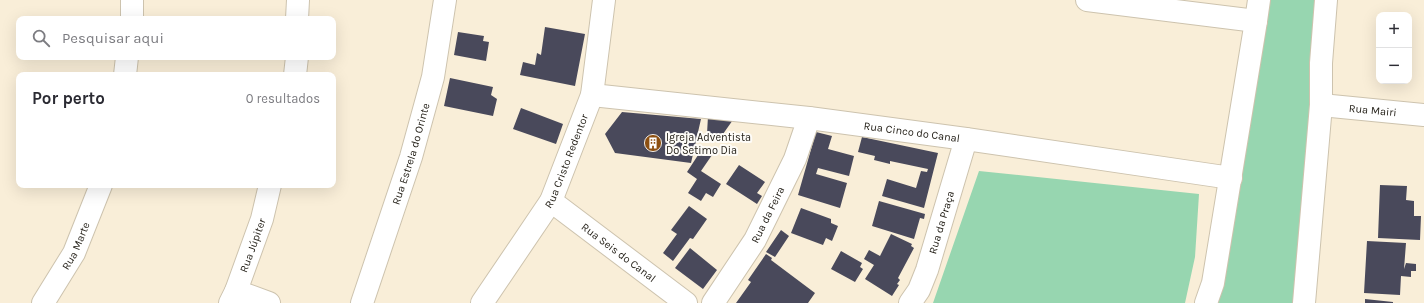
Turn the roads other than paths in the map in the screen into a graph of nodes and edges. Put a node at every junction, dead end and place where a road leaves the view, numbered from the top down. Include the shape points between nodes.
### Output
1 (132, 0) edge
2 (298, 0) edge
3 (445, 0) edge
4 (604, 0) edge
5 (1087, 0) edge
6 (1326, 0) edge
7 (1258, 11) edge
8 (132, 16) edge
9 (297, 16) edge
10 (127, 60) edge
11 (297, 60) edge
12 (125, 72) edge
13 (295, 72) edge
14 (592, 95) junction
15 (1321, 105) junction
16 (1424, 115) edge
17 (809, 118) junction
18 (966, 139) junction
19 (1231, 178) junction
20 (100, 188) edge
21 (269, 188) edge
22 (551, 201) junction
23 (233, 297) edge
24 (43, 303) edge
25 (269, 303) edge
26 (362, 303) edge
27 (482, 303) edge
28 (686, 303) edge
29 (713, 303) edge
30 (910, 303) edge
31 (1206, 303) edge
32 (1304, 303) edge

1 - 8 street
2 - 9 street
3 - 26 street, Rua Estrela do Orinte via 433,77 413,149
4 - 14 street, Rua Cristo Redentor
5 - 7 street
6 - 15 street
7 - 19 street
10 - 12 street
11 - 13 street
14 - 17 street, Rua Cinco do Canal
14 - 22 street, Rua Cristo Redentor
15 - 16 street, Rua Mairi
15 - 32 street
17 - 18 street, Rua Cinco do Canal
17 - 29 street, Rua da Feira via 795,159 755,240
18 - 19 street, Rua Cinco do Canal
18 - 30 street, Rua da Praça via 927,270 919,290
19 - 31 street via 1213,283
20 - 24 street, Rua Marte via 74,254
21 - 23 street, Rua Júpiter via 262,219
22 - 27 street, Rua Cristo Redentor
22 - 28 street, Rua Seis do Canal
23 - 25 street

